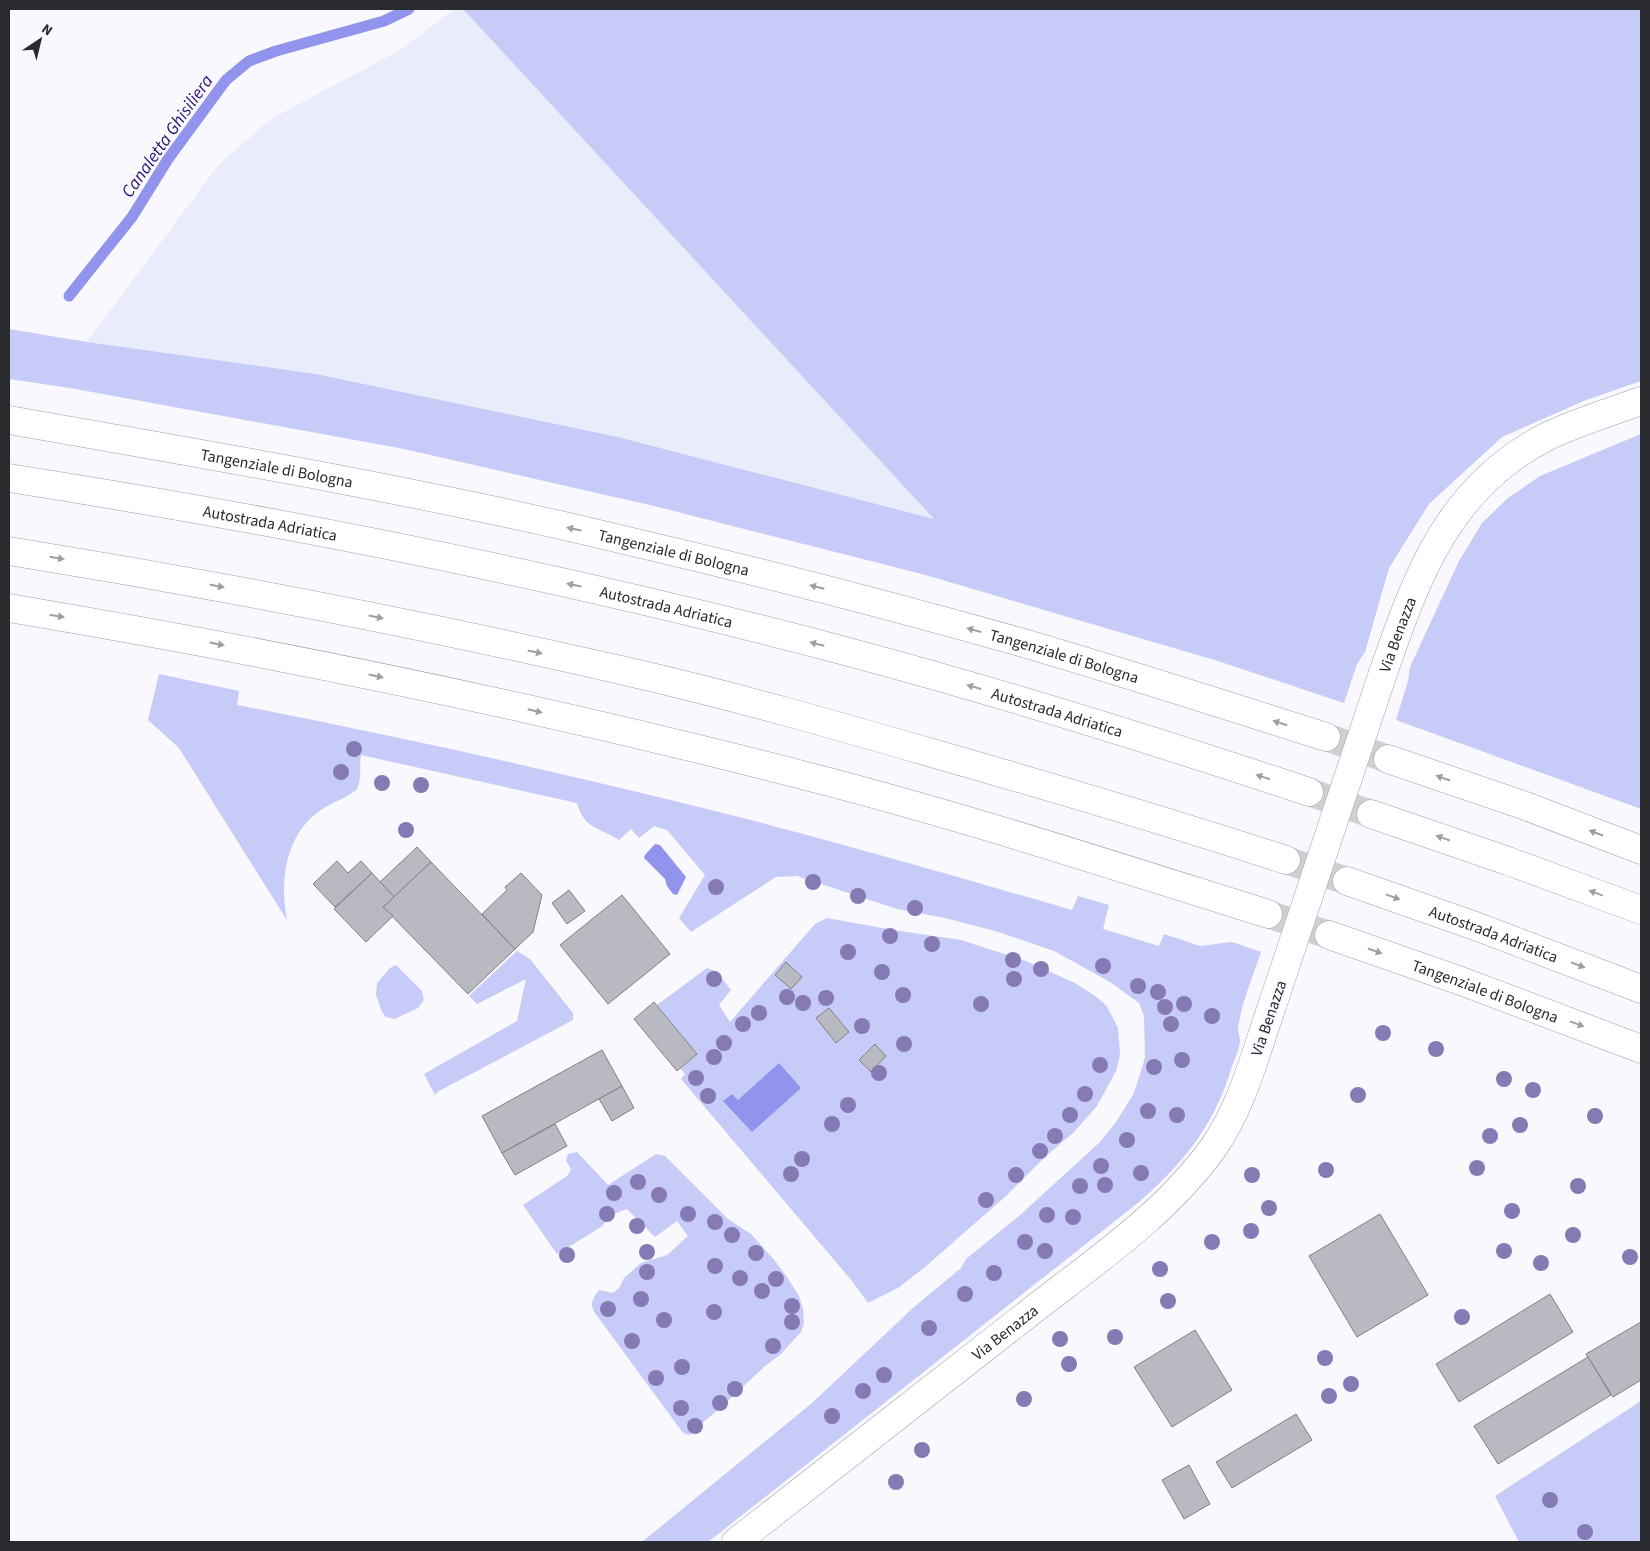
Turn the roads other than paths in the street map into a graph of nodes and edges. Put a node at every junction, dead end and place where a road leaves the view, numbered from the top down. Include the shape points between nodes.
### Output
1 (1641, 402) edge
2 (9, 420) edge
3 (9, 478) edge
4 (9, 550) edge
5 (9, 608) edge
6 (1326, 737) tunnel mouth
7 (1388, 759) tunnel mouth
8 (1309, 792) tunnel mouth
9 (1371, 814) tunnel mouth
10 (1641, 850) edge
11 (1286, 860) tunnel mouth
12 (1347, 881) tunnel mouth
13 (1641, 910) edge
14 (1268, 914) tunnel mouth
15 (1329, 935) tunnel mouth
16 (1641, 989) edge
17 (1641, 1049) edge
18 (736, 1542) edge

1 - 18 main road, Via Benazza, bridge via 1549,436 1506,463 1461,506 1425,565 1402,616 1246,1080 1226,1125 1201,1164 1174,1194 1096,1260
6 -> 2 main road, Tangenziale di Bologna via 1020,642 622,539 388,488
8 -> 3 main road, Autostrada Adriatica via 1012,698 647,601 404,549 148,500
4 -> 11 main road via 388,619 641,675 832,724
5 -> 14 main road via 294,659 623,731 808,776 977,824
10 -> 7 main road
13 -> 9 main road
12 -> 16 main road, Autostrada Adriatica
15 -> 17 main road, Tangenziale di Bologna

